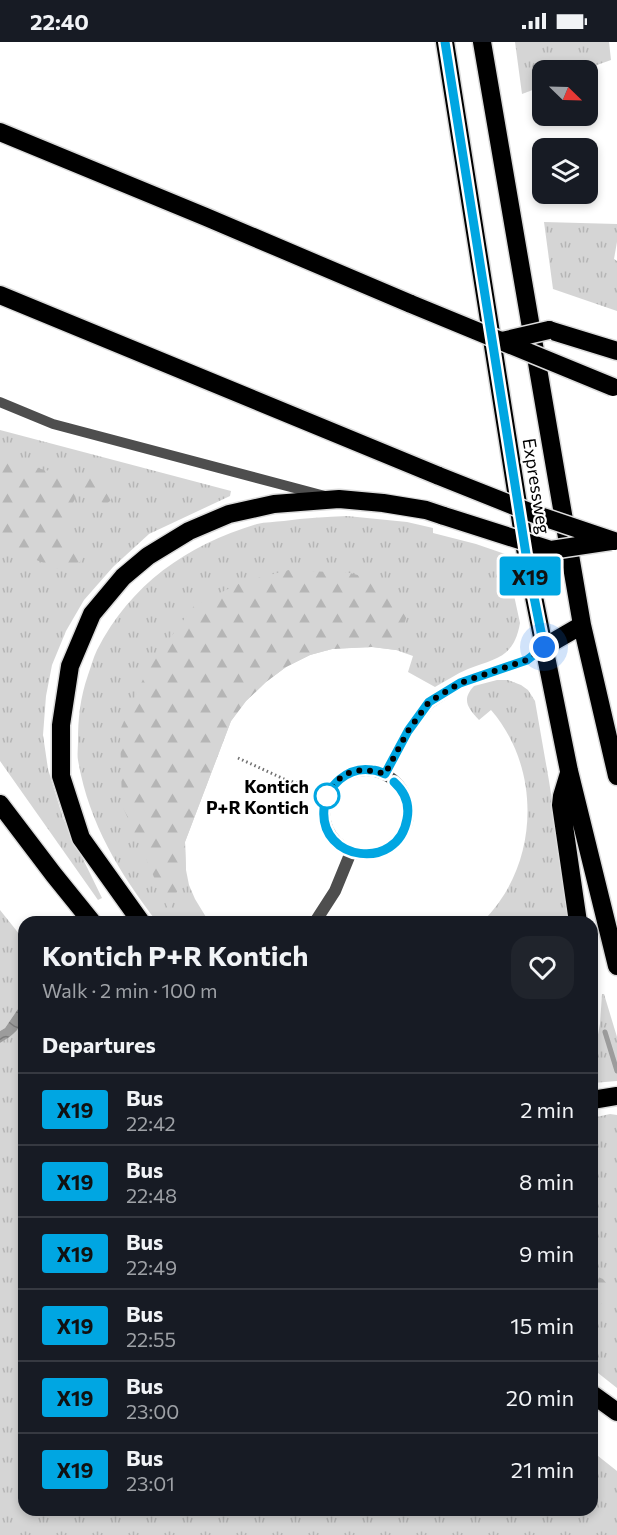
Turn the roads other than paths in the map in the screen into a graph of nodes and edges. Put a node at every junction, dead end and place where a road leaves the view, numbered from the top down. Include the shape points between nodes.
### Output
1 (446, 42) edge
2 (482, 42) edge
3 (494, 42) edge
4 (495, 112) junction
5 (0, 132) edge
6 (0, 295) edge
7 (502, 341) junction
8 (611, 350) edge
9 (615, 387) edge
10 (0, 402) edge
11 (339, 499) junction
12 (616, 542) edge
13 (582, 625) junction
14 (544, 647) junction
15 (569, 771) junction
16 (385, 774) junction
17 (617, 776) edge
18 (0, 804) edge
19 (351, 852) junction
20 (87, 916) edge
21 (137, 916) edge
22 (319, 916) edge
23 (577, 916) edge
24 (617, 966) edge
25 (617, 1096) edge
26 (598, 1099) edge
27 (598, 1398) edge
28 (617, 1412) edge

1 - 14 highway, Expressweg via 528,567
2 - 4 highway, Expressweg
3 - 4 highway
4 - 13 highway, Expressweg
5 - 7 highway, bridge
6 - 12 highway, bridge via 439,476
7 - 8 highway, bridge via 549,330
7 - 9 highway, bridge
10 - 11 lane via 53,424
11 - 12 highway, bridge via 426,510 551,550
11 - 21 highway via 274,504 229,514 189,531 123,577 92,614 70,666 61,725 61,776 81,838
13 - 14 highway
13 - 17 highway, Expressweg
14 - 15 highway, Expressweg
14 - 16 street via 527,660 460,683 429,702
15 - 23 highway via 561,805
15 - 24 highway, Expressweg
16 - 19 street via 403,790 409,808 405,829 397,842 385,850 368,855
16 - 19 street via 356,770 333,785 327,796 326,825 333,839
18 - 20 highway
19 - 22 street via 335,891
25 - 26 highway
27 - 28 highway

